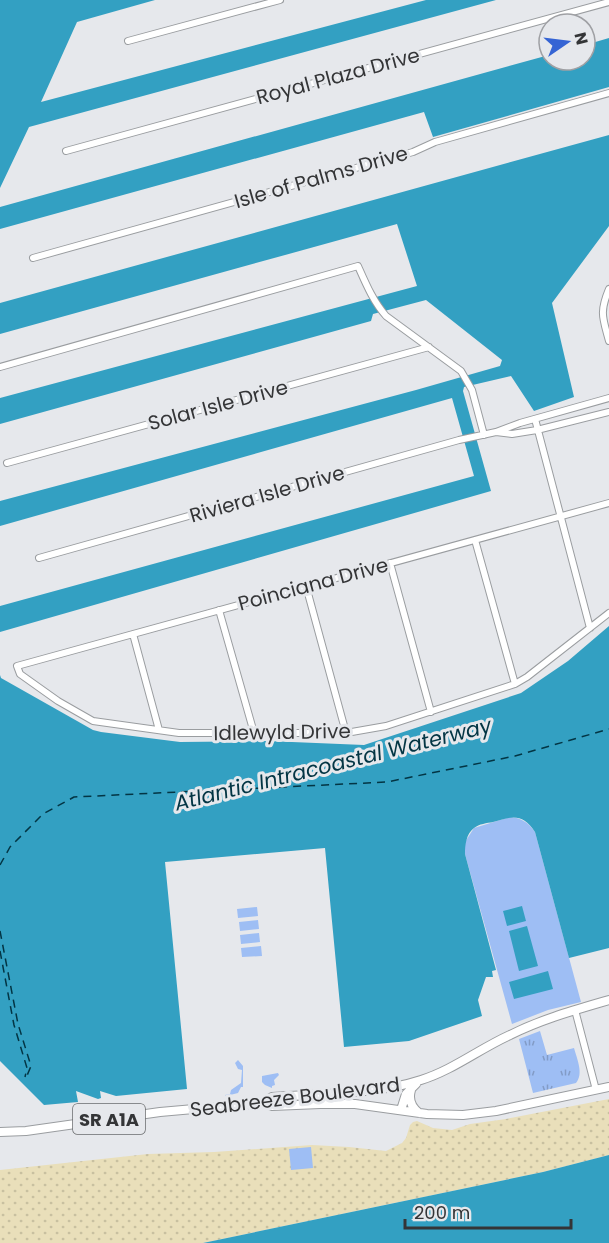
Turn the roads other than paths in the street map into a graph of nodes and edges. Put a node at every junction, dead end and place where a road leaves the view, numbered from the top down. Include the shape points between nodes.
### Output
1 (280, 0) edge
2 (609, 2) edge
3 (128, 41) dead end
4 (609, 93) edge
5 (66, 151) dead end
6 (33, 258) dead end
7 (609, 290) edge
8 (609, 341) edge
9 (429, 347) junction
10 (0, 367) edge
11 (609, 398) edge
12 (609, 412) edge
13 (535, 419) junction
14 (537, 430) junction
15 (496, 432) junction
16 (481, 435) junction
17 (7, 463) dead end
18 (609, 503) edge
19 (560, 517) junction
20 (475, 540) junction
21 (39, 558) dead end
22 (390, 563) junction
23 (306, 586) junction
24 (219, 610) junction
25 (609, 613) edge
26 (590, 628) junction
27 (133, 634) junction
28 (17, 666) joint
29 (515, 684) junction
30 (431, 712) junction
31 (159, 730) junction
32 (254, 733) junction
33 (346, 733) junction
34 (609, 1000) edge
35 (575, 1010) junction
36 (416, 1083) junction
37 (609, 1087) edge
38 (596, 1090) junction
39 (262, 1103) junction
40 (401, 1110) junction
41 (420, 1113) junction
42 (0, 1132) edge

1 - 3 street
2 - 5 street, Royal Plaza Drive
4 - 6 street, Isle of Palms Drive
7 - 8 street via 603,304
9 - 10 street via 386,316 370,294 358,266
9 - 16 street via 461,371 472,390
9 - 17 street, Solar Isle Drive
11 - 13 street, Riviera Isle Drive
12 - 14 street, Riviera Isle Drive
13 - 14 street
13 - 15 street, Riviera Isle Drive
14 - 15 street, Riviera Isle Drive
14 - 19 street
15 - 16 street, Riviera Isle Drive
16 - 21 street, Riviera Isle Drive
18 - 19 street, Poinciana Drive
19 - 20 street, Poinciana Drive
19 - 26 street
20 - 22 street, Poinciana Drive
20 - 29 street
22 - 23 street, Poinciana Drive
22 - 30 street
23 - 24 street, Poinciana Drive
23 - 33 street
24 - 27 street, Poinciana Drive
24 - 32 street
25 - 26 street, Idlewyld Drive
26 - 29 street, Idlewyld Drive
27 - 28 street, Poinciana Drive
27 - 31 street
28 - 31 street, Idlewyld Drive via 20,674 93,721
29 - 30 street, Idlewyld Drive
30 - 33 street, Idlewyld Drive
31 - 32 street, Idlewyld Drive
32 - 33 street, Idlewyld Drive
34 - 35 main road, Seabreeze Boulevard / SR A1A
35 - 36 main road, Seabreeze Boulevard / SR A1A via 526,1027 453,1068
35 - 38 street
36 - 39 main road, Seabreeze Boulevard / SR A1A via 272,1097
36 - 40 main road via 404,1097
36 - 41 main road via 410,1102
37 - 38 main road, SR A1A
38 - 41 main road, SR A1A via 485,1113
39 - 40 main road, SR A1A via 355,1104
39 - 42 main road, Seabreeze Boulevard / SR A1A
40 - 41 main road, SR A1A

